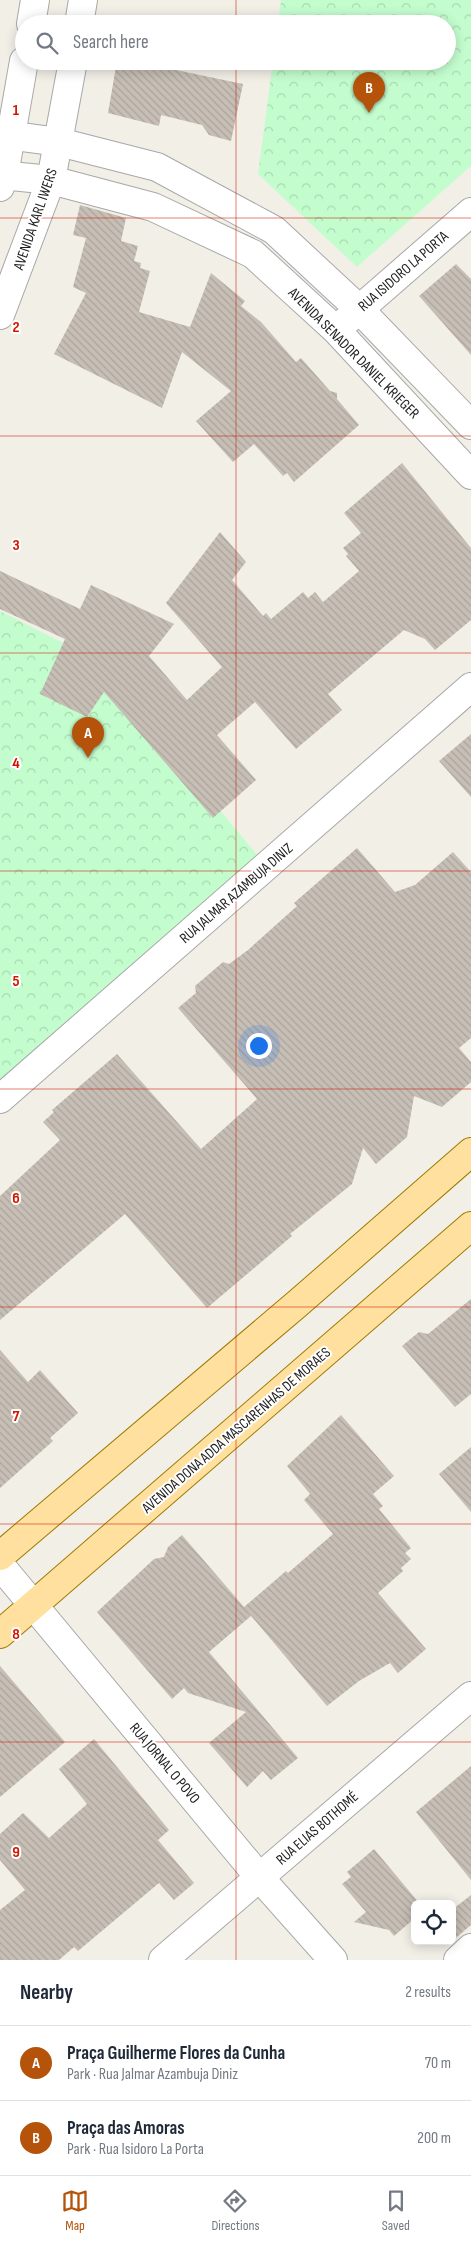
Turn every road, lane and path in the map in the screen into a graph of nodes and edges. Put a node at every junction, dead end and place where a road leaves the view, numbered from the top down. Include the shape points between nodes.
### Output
1 (35, 0) edge
2 (83, 0) edge
3 (32, 15) edge
4 (80, 15) edge
5 (22, 70) edge
6 (71, 70) edge
7 (5, 134) edge
8 (59, 142) junction
9 (1, 179) edge
10 (51, 180) junction
11 (471, 212) edge
12 (360, 309) junction
13 (0, 315) edge
14 (336, 330) junction
15 (471, 425) edge
16 (471, 475) edge
17 (471, 687) edge
18 (0, 1099) edge
19 (471, 1152) edge
20 (471, 1226) edge
21 (0, 1556) edge
22 (0, 1565) edge
23 (33, 1606) junction
24 (0, 1634) edge
25 (471, 1696) edge
26 (260, 1878) junction
27 (471, 1948) edge
28 (163, 1960) edge
29 (333, 1960) edge
30 (458, 1960) edge

1 - 3 street
2 - 4 street
5 - 7 street
6 - 8 street, AVENIDA KARL IWERS
7 - 8 street
7 - 9 street
8 - 10 street, AVENIDA KARL IWERS
8 - 12 street via 157,167 274,230
9 - 10 street, AVENIDA SENADOR DANIEL KRIEGER
10 - 13 street, AVENIDA KARL IWERS
10 - 14 street, AVENIDA SENADOR DANIEL KRIEGER via 152,208 253,254
11 - 12 street, RUA ISIDORO LA PORTA
12 - 14 street, RUA ISIDORO LA PORTA
12 - 15 street
14 - 16 street, AVENIDA SENADOR DANIEL KRIEGER
17 - 18 street, RUA JALMAR AZAMBUJA DINIZ
19 - 21 main road
20 - 23 main road, AVENIDA DONA ADDA MASCARENHAS DE MORAES
22 - 23 street, RUA JORNAL O POVO
23 - 24 main road, AVENIDA DONA ADDA MASCARENHAS DE MORAES
23 - 26 street, RUA JORNAL O POVO
25 - 26 street, RUA ELIAS BOTHOMÉ
26 - 28 street, RUA ELIAS BOTHOMÉ
26 - 29 street, RUA JORNAL O POVO
27 - 30 street

